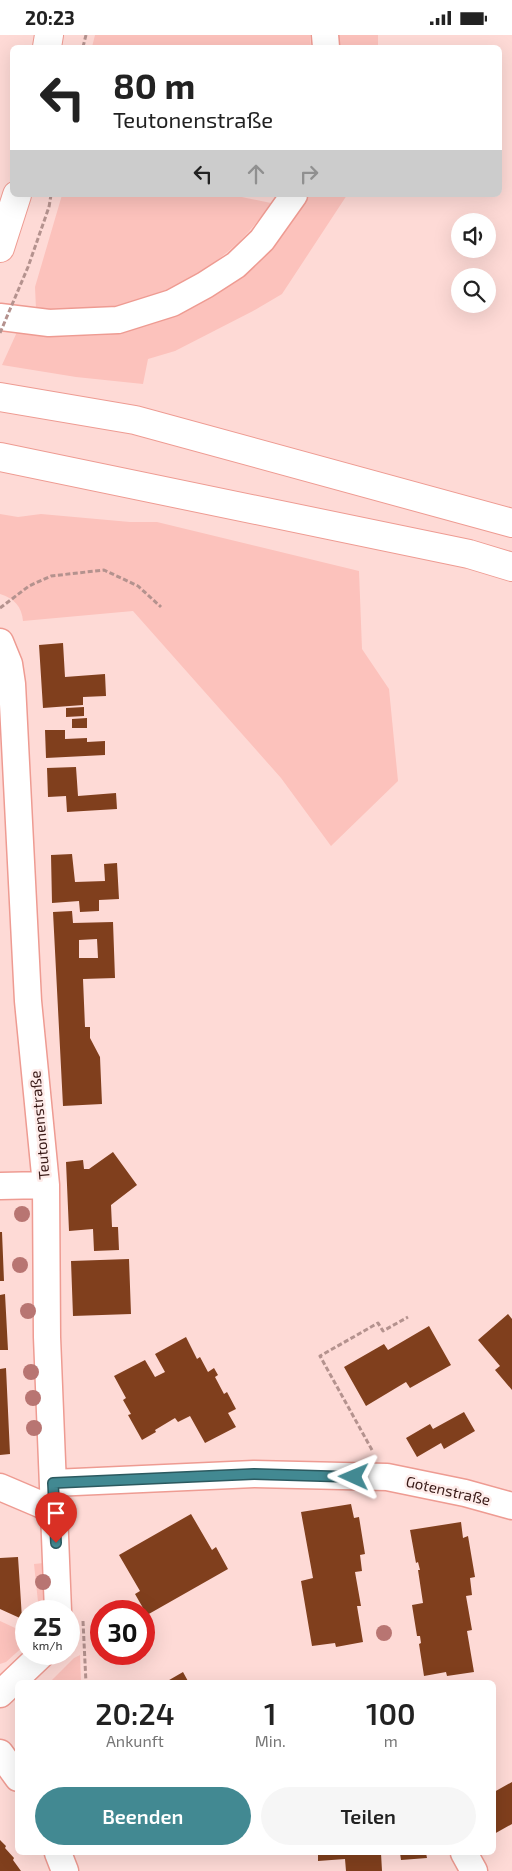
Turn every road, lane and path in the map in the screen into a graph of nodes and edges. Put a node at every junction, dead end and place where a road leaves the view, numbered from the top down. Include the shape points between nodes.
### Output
1 (17, 197) edge
2 (52, 197) edge
3 (293, 197) edge
4 (0, 248) edge
5 (0, 317) edge
6 (0, 333) edge
7 (0, 397) edge
8 (0, 457) edge
9 (512, 523) edge
10 (512, 567) edge
11 (161, 607) dead end
12 (0, 608) edge
13 (0, 642) edge
14 (46, 1185) junction
15 (0, 1186) edge
16 (408, 1317) dead end
17 (387, 1477) junction
18 (53, 1483) junction
19 (0, 1487) edge
20 (512, 1506) edge
21 (54, 1510) junction
22 (58, 1600) edge
23 (30, 1665) edge
24 (0, 1694) edge
25 (0, 1753) edge
26 (15, 1774) edge
27 (59, 1855) edge
28 (465, 1855) edge
29 (65, 1871) edge
30 (474, 1871) edge

1 - 4 main road
2 - 6 path, bridge via 28,267
3 - 5 street via 262,240 236,265 172,303 118,320 49,323
7 - 9 main road via 135,420
8 - 10 main road via 469,554
11 - 12 path via 138,586 104,570 51,575 29,586
13 - 14 street, Teutonenstraße via 9,664 12,685 28,1001
14 - 15 street
14 - 18 street, Teutonenstraße via 47,1337
16 - 17 path via 383,1331 378,1323 320,1356
17 - 18 street, Gotenstraße via 254,1474
17 - 20 street, Gotenstraße
18 - 21 street, Teutonenstraße
19 - 21 street
21 - 22 street, Teutonenstraße
23 - 24 street
25 - 26 street
27 - 29 street
28 - 30 street

